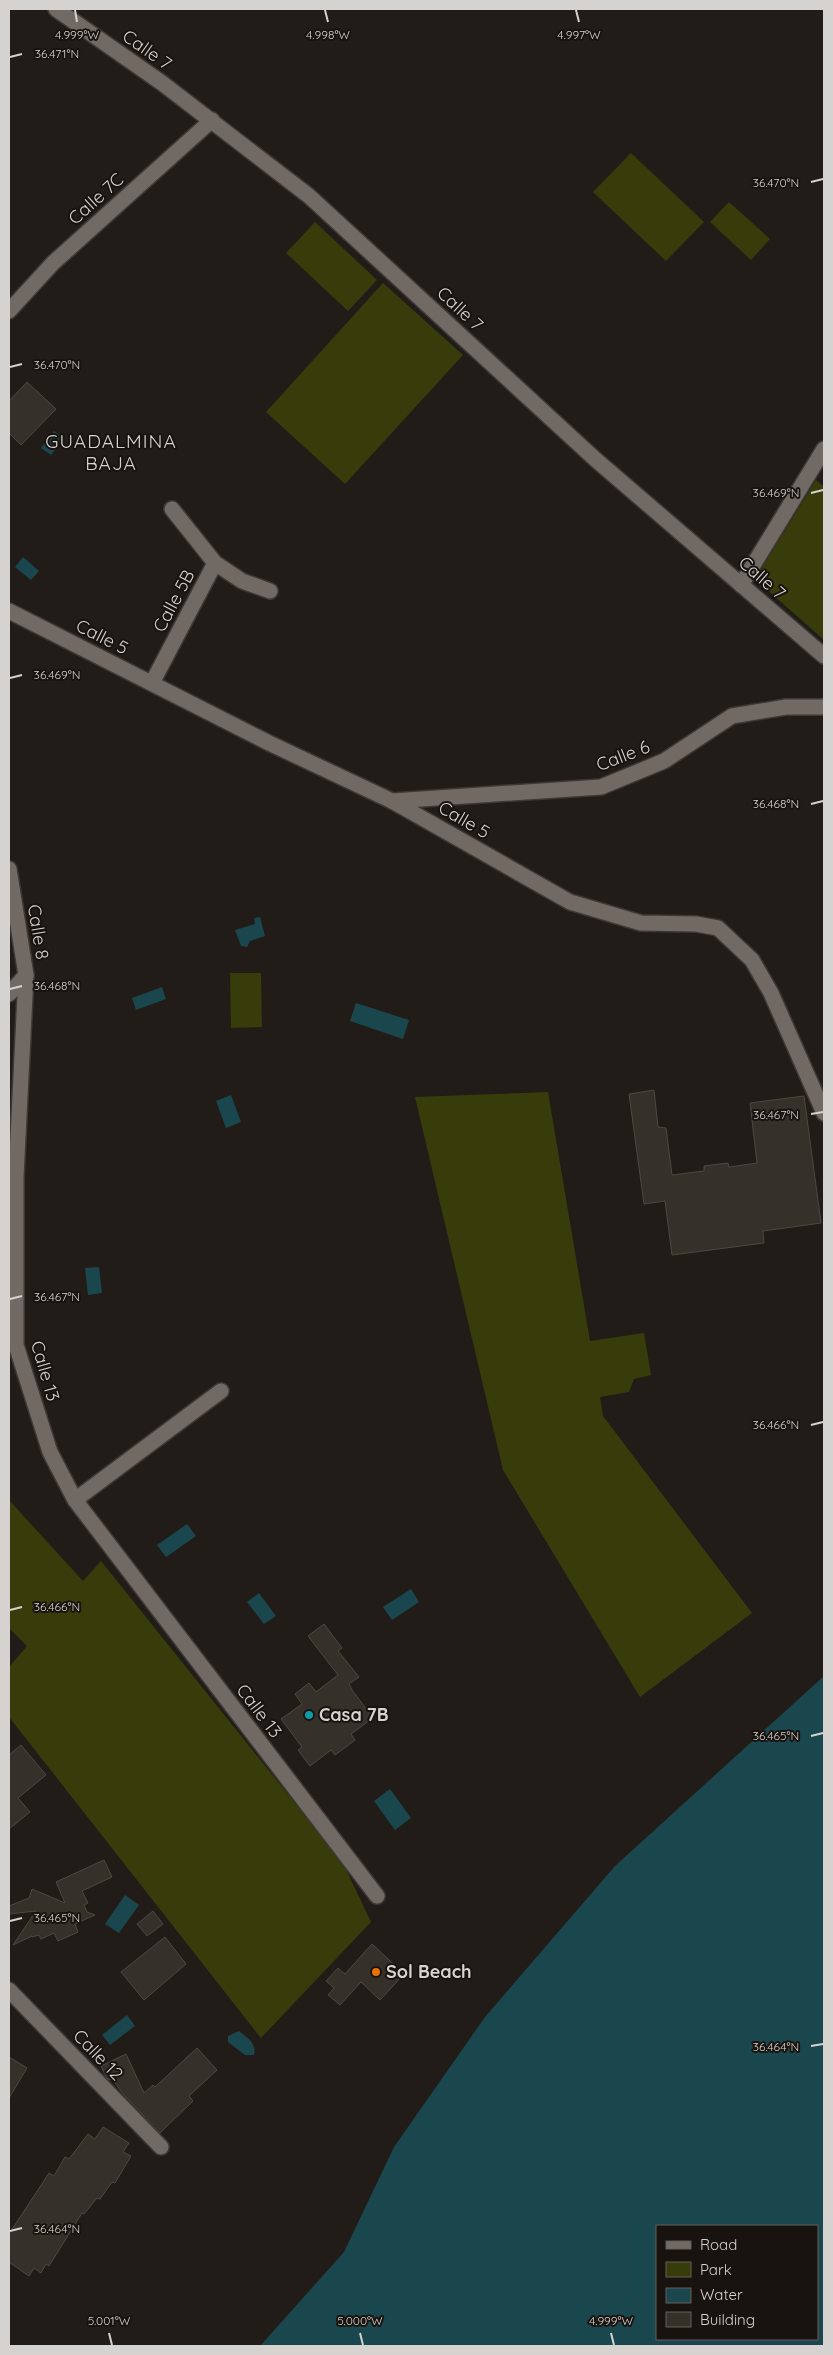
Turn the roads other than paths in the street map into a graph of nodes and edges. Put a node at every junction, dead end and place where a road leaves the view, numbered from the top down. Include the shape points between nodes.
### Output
1 (56, 9) edge
2 (212, 120) junction
3 (9, 311) edge
4 (824, 449) edge
5 (172, 508) dead end
6 (215, 563) junction
7 (741, 585) junction
8 (270, 591) dead end
9 (9, 611) edge
10 (824, 656) edge
11 (152, 683) junction
12 (824, 707) edge
13 (392, 801) junction
14 (9, 869) edge
15 (26, 975) junction
16 (9, 994) edge
17 (824, 1113) edge
18 (221, 1391) dead end
19 (75, 1500) junction
20 (378, 1896) dead end
21 (9, 1990) edge
22 (161, 2147) dead end

1 - 2 street, Calle 7
2 - 3 street, Calle 7C via 53,263
2 - 7 street, Calle 7 via 309,196 596,459
4 - 7 street
5 - 6 street, Calle 5B
6 - 8 street, Calle 5B via 242,581
6 - 11 street, Calle 5B
7 - 10 street, Calle 7
9 - 11 street, Calle 5
11 - 13 street, Calle 5
12 - 13 street, Calle 6 via 786,707 732,716 664,761 601,787
13 - 17 street, Calle 5 via 570,902 641,923 696,924 718,928 752,960 771,993
14 - 15 street, Calle 8
15 - 16 street, Calle 8
15 - 19 street, Calle 13 via 16,1177 16,1345 50,1452
18 - 19 street
19 - 20 street, Calle 13
21 - 22 street, Calle 12

